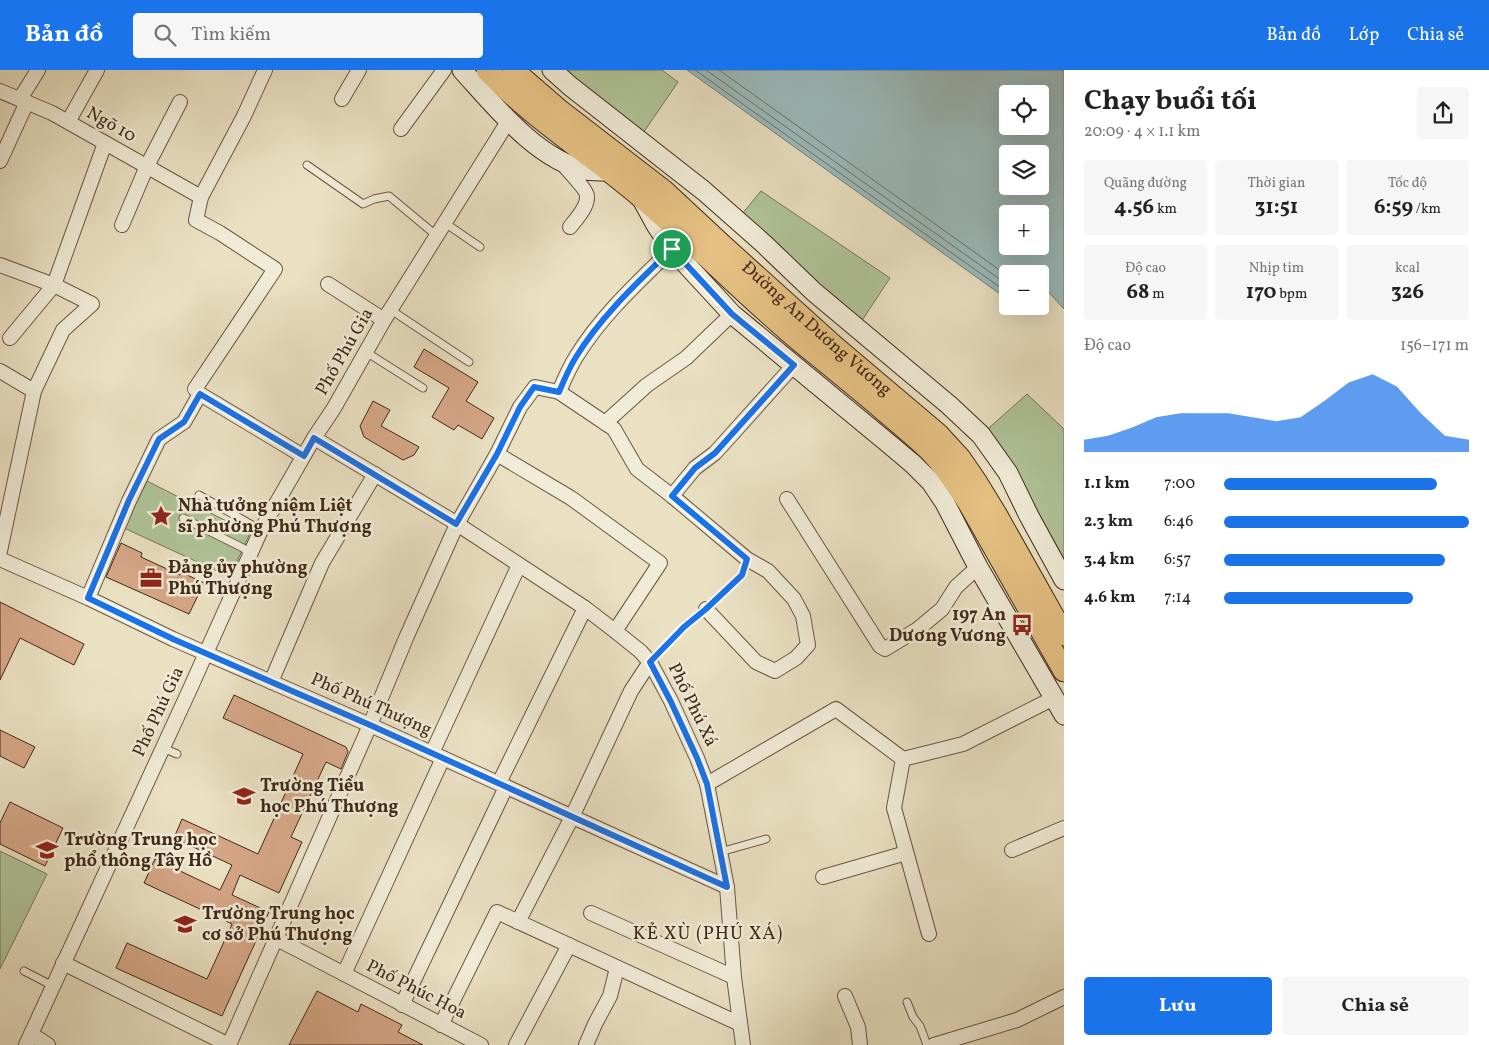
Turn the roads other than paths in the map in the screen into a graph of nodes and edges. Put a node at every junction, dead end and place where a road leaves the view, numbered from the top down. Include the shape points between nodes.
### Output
1 (38, 70) edge
2 (97, 70) edge
3 (265, 70) edge
4 (359, 70) edge
5 (444, 70) edge
6 (462, 70) edge
7 (487, 70) edge
8 (513, 70) edge
9 (552, 70) edge
10 (0, 91) edge
11 (342, 99) dead end
12 (23, 101) junction
13 (180, 102) dead end
14 (509, 120) junction
15 (68, 122) junction
16 (401, 129) dead end
17 (105, 143) junction
18 (0, 161) edge
19 (561, 162) junction
20 (307, 165) dead end
21 (147, 166) junction
22 (609, 171) junction
23 (202, 197) junction
24 (642, 198) junction
25 (445, 223) junction
26 (122, 224) dead end
27 (570, 227) dead end
28 (437, 236) junction
29 (480, 247) dead end
30 (672, 249) junction
31 (0, 265) edge
32 (54, 284) junction
33 (328, 284) dead end
34 (732, 314) junction
35 (388, 315) junction
36 (10, 338) dead end
37 (366, 352) junction
38 (469, 362) dead end
39 (794, 365) junction
40 (0, 371) edge
41 (424, 388) dead end
42 (34, 391) junction
43 (559, 392) junction
44 (200, 394) junction
45 (605, 423) junction
46 (314, 438) junction
47 (497, 454) junction
48 (304, 456) junction
49 (375, 474) junction
50 (199, 495) dead end
51 (672, 496) junction
52 (787, 500) dead end
53 (183, 518) dead end
54 (456, 524) junction
55 (261, 530) junction
56 (0, 551) edge
57 (250, 554) junction
58 (0, 559) edge
59 (747, 559) junction
60 (519, 565) junction
61 (978, 567) junction
62 (1063, 576) edge
63 (88, 598) junction
64 (586, 608) junction
65 (706, 609) junction
66 (615, 631) junction
67 (1064, 635) edge
68 (207, 653) junction
69 (650, 662) junction
70 (1064, 672) edge
71 (271, 682) junction
72 (1054, 698) junction
73 (1064, 715) edge
74 (370, 725) junction
75 (163, 748) junction
76 (176, 754) dead end
77 (438, 756) junction
78 (904, 759) junction
79 (707, 784) junction
80 (503, 785) junction
81 (572, 817) junction
82 (1064, 828) edge
83 (766, 839) dead end
84 (1012, 850) dead end
85 (720, 852) junction
86 (906, 853) junction
87 (823, 877) dead end
88 (727, 887) junction
89 (591, 913) dead end
90 (518, 922) junction
91 (929, 934) dead end
92 (277, 939) junction
93 (569, 945) junction
94 (63, 963) junction
95 (617, 968) junction
96 (24, 971) dead end
97 (344, 974) junction
98 (734, 977) junction
99 (53, 986) junction
100 (845, 996) dead end
101 (1064, 997) edge
102 (907, 1002) dead end
103 (402, 1005) junction
104 (740, 1024) junction
105 (441, 1025) junction
106 (28, 1040) edge
107 (48, 1045) edge
108 (229, 1045) edge
109 (481, 1045) edge
110 (516, 1045) edge
111 (586, 1045) edge
112 (743, 1045) edge
113 (860, 1045) edge
114 (926, 1045) edge
115 (934, 1045) edge

1 - 12 street
2 - 15 street
3 - 23 street
4 - 11 street
5 - 16 street
6 - 14 street
7 - 22 main road, Đường An Dương Vương via 535,115
8 - 67 main road, Đường An Dương Vương via 663,190 834,346 938,434 977,482
9 - 62 street, Đường An Dương Vương via 704,191 814,292 982,435 1008,473
10 - 12 street, Ngõ 10
12 - 15 street, Ngõ 10
12 - 18 street
13 - 21 street
14 - 19 street via 538,147
14 - 25 street, Phố Phú Gia
15 - 17 street, Ngõ 10
17 - 21 street, Ngõ 10
17 - 32 street
19 - 22 street via 586,170
19 - 27 street via 587,196 586,204
20 - 28 lane via 363,204 389,196
21 - 23 street, Ngõ 10
21 - 26 street
22 - 24 main road, Đường An Dương Vương
23 - 44 street via 196,220 275,269 194,389
24 - 30 street, Đường An Dương Vương
24 - 70 main road, Đường An Dương Vương via 766,313 933,454 968,502
25 - 28 street, Phố Phú Gia
25 - 29 lane
28 - 35 street, Phố Phú Gia
30 - 34 street, Đường An Dương Vương
30 - 43 street via 605,318 576,358
31 - 32 street
32 - 36 street
32 - 42 street via 92,304 63,330
33 - 35 street
34 - 39 street, Đường An Dương Vương
34 - 45 street via 686,358 647,385
35 - 37 street, Phố Phú Gia
35 - 38 lane
37 - 41 lane
37 - 46 street, Phố Phú Gia
39 - 51 street
39 - 61 street, Đường An Dương Vương via 931,482
40 - 42 street
42 - 56 street
43 - 45 street
43 - 47 street via 534,387 520,407
44 - 48 street
44 - 63 street via 184,422 159,439 129,500
45 - 51 street via 614,429 637,468
46 - 48 street, Phố Phú Gia
46 - 49 street, Phố Phú Xá
47 - 54 street
47 - 66 street via 571,498 660,563
48 - 55 street, Phố Phú Gia
49 - 54 street, Phố Phú Xá
49 - 71 street via 322,563
50 - 55 lane
51 - 59 street
52 - 61 street via 883,648 891,647 942,609 956,587
53 - 57 lane
54 - 60 street, Phố Phú Xá
54 - 74 street
55 - 57 street, Phố Phú Gia
57 - 68 street, Phố Phú Gia
58 - 63 street, Phố Phú Thượng
59 - 65 lane via 742,575
59 - 65 street via 768,571 794,599 803,616 808,645 796,658 776,670 756,662
60 - 64 street, Phố Phú Xá
60 - 77 street
61 - 72 street, Đường An Dương Vương
63 - 68 street, Phố Phú Thượng
64 - 66 street, Phố Phú Xá
64 - 80 street
65 - 69 lane
66 - 69 street, Phố Phú Xá
68 - 71 street, Phố Phú Thượng
68 - 75 street, Phố Phú Gia
69 - 79 street, Phố Phú Xá via 694,750
69 - 81 street via 631,691
71 - 74 street, Phố Phú Thượng
72 - 73 street, Đường An Dương Vương
72 - 78 street via 963,744
74 - 77 street, Phố Phú Thượng
74 - 92 street
75 - 76 lane
75 - 94 street, Phố Phú Gia
77 - 80 street, Phố Phú Thượng
77 - 97 street
78 - 79 street via 836,709
78 - 86 street via 894,808
79 - 85 street, Phố Phú Xá
80 - 81 street, Phố Phú Thượng
80 - 103 street
81 - 88 street, Phố Phú Thượng
81 - 90 street
82 - 84 street
83 - 85 lane
85 - 88 street, Phố Phú Xá
86 - 87 street
86 - 91 street
88 - 98 street, Phố Phú Xá
89 - 98 street
90 - 93 street
90 - 105 street via 497,912
92 - 97 street, Phố Phúc Hoa
92 - 108 street
93 - 95 street
93 - 110 street
94 - 99 street, Phố Phú Gia
94 - 108 street
95 - 104 street
95 - 111 street via 610,996
96 - 99 lane
97 - 103 street, Phố Phúc Hoa
98 - 104 street, Phố Phú Xá
99 - 106 street, Phố Phú Gia
100 - 113 street via 858,1027
101 - 115 street via 1017,1020
102 - 114 lane
103 - 105 street, Phố Phúc Hoa
104 - 112 street, Phố Phú Xá
105 - 109 street, Phố Phúc Hoa
106 - 107 street

